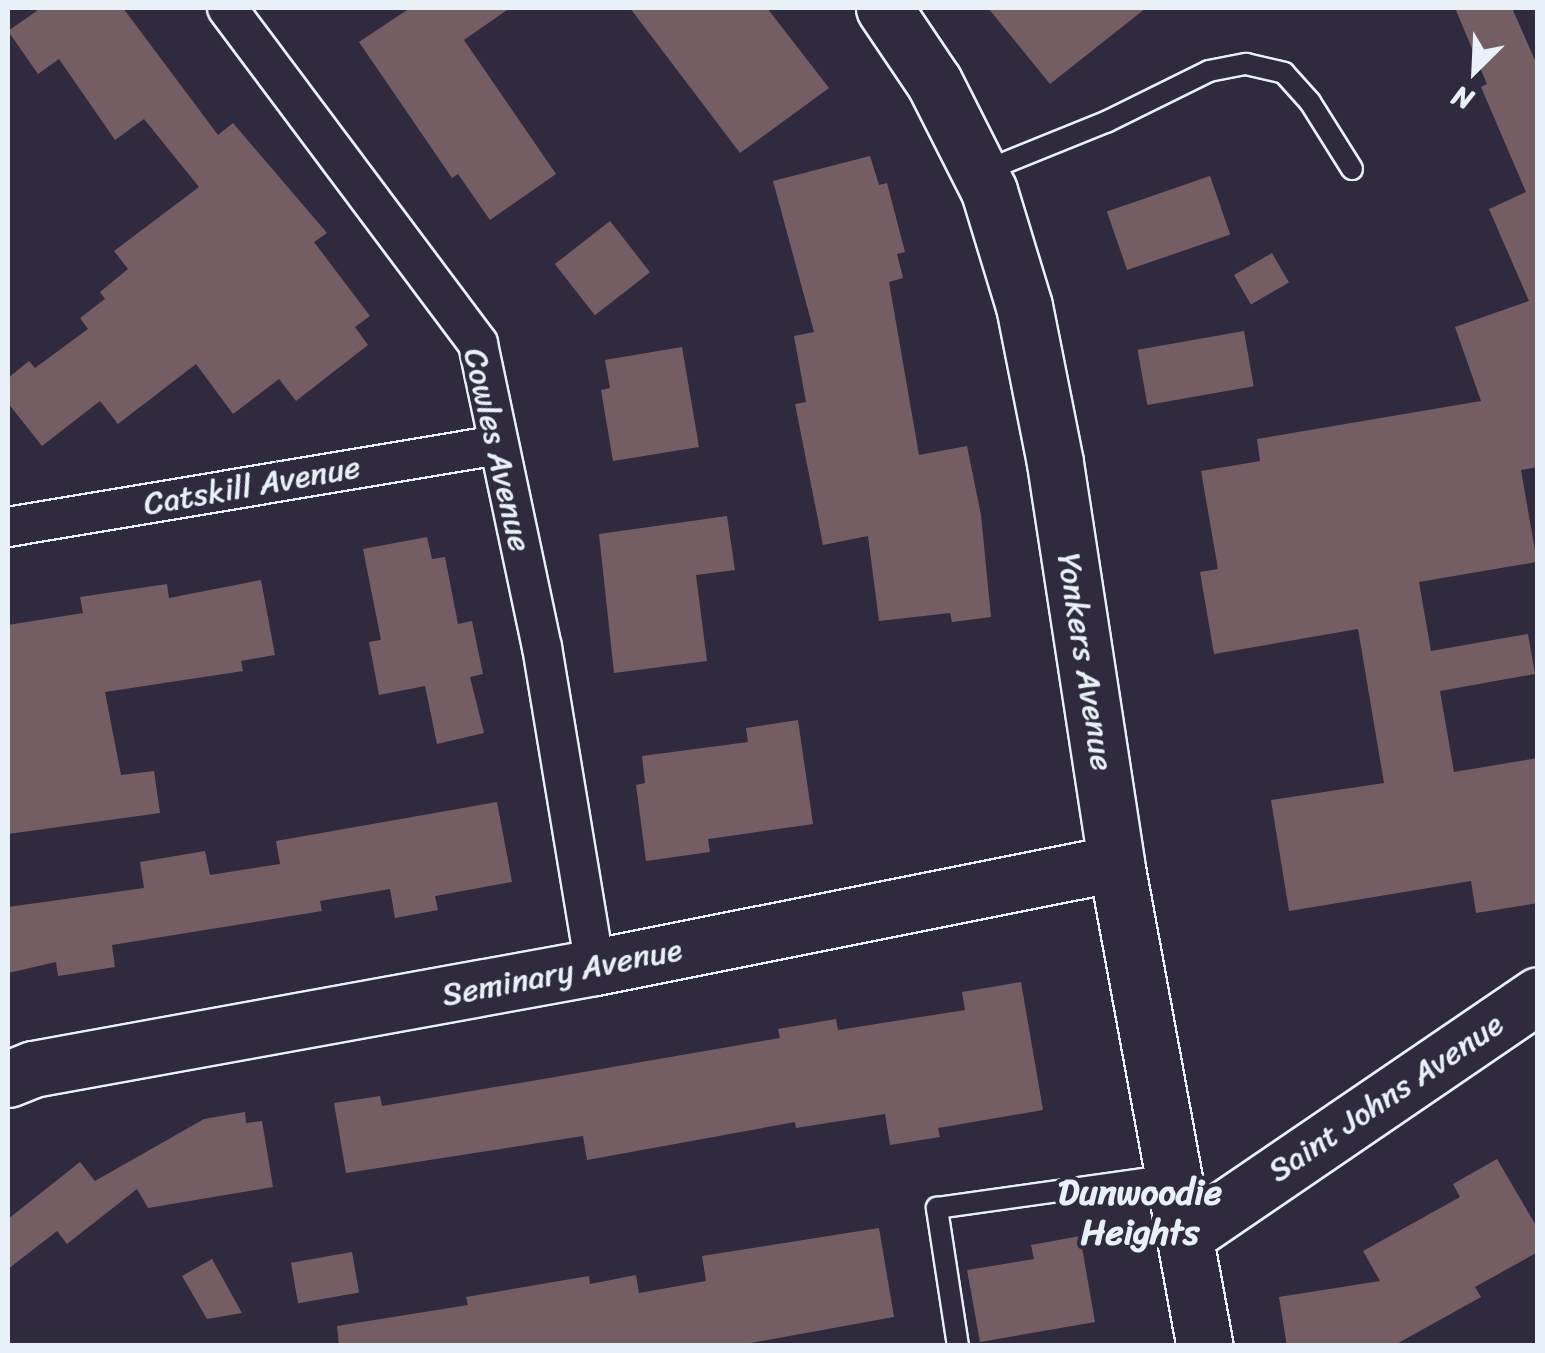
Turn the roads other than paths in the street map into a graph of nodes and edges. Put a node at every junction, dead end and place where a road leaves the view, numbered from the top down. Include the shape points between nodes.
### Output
1 (227, 8) edge
2 (884, 8) edge
3 (1352, 169) dead end
4 (980, 173) junction
5 (497, 445) junction
6 (8, 528) edge
7 (1116, 863) junction
8 (595, 967) junction
9 (1538, 994) edge
10 (8, 1078) edge
11 (1174, 1175) junction
12 (1185, 1236) junction
13 (958, 1346) edge
14 (1205, 1346) edge

1 - 5 street, Cowles Avenue via 478,344
2 - 4 street, Yonkers Avenue via 934,82
3 - 4 lane via 1284,73 1246,64 1209,71
4 - 7 street, Yonkers Avenue via 1024,306
5 - 6 street, Catskill Avenue
5 - 8 street, Cowles Avenue via 542,647
7 - 8 street, Seminary Avenue
7 - 11 street, Yonkers Avenue
8 - 10 street, Seminary Avenue
9 - 12 street, Saint Johns Avenue
11 - 12 street, Yonkers Avenue
11 - 13 lane via 937,1208
12 - 14 street, Yonkers Avenue

